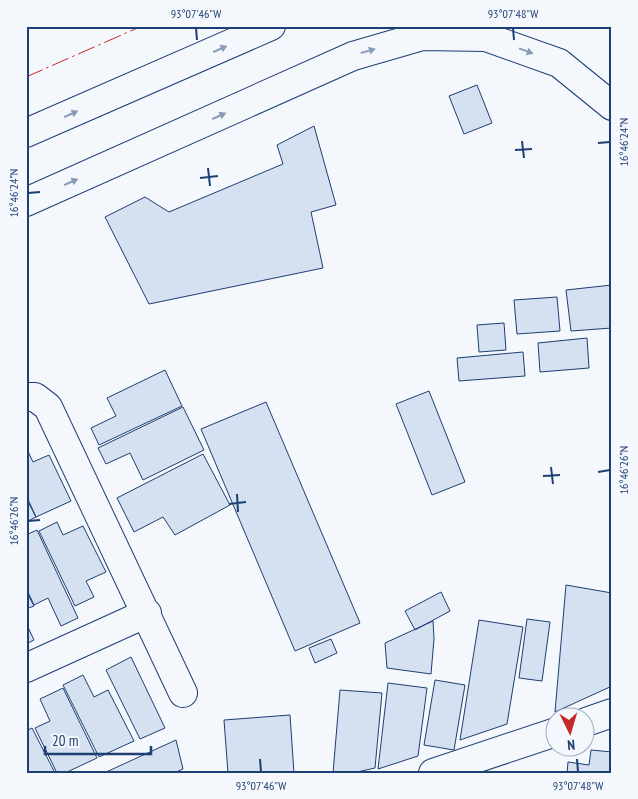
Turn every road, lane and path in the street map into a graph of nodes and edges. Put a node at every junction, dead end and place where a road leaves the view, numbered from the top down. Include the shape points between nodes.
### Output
1 (272, 26) edge
2 (612, 106) edge
3 (26, 134) edge
4 (26, 202) edge
5 (26, 397) edge
6 (147, 613) junction
7 (26, 668) edge
8 (183, 692) dead end
9 (612, 713) edge
10 (596, 719) edge
11 (546, 735) edge
12 (433, 773) edge

3 -> 1 main road
4 -> 2 main road via 353,56 422,36 486,36 559,63
5 - 6 main road via 36,397 48,407
6 - 7 main road
6 - 8 main road
9 - 10 main road
11 - 12 main road

